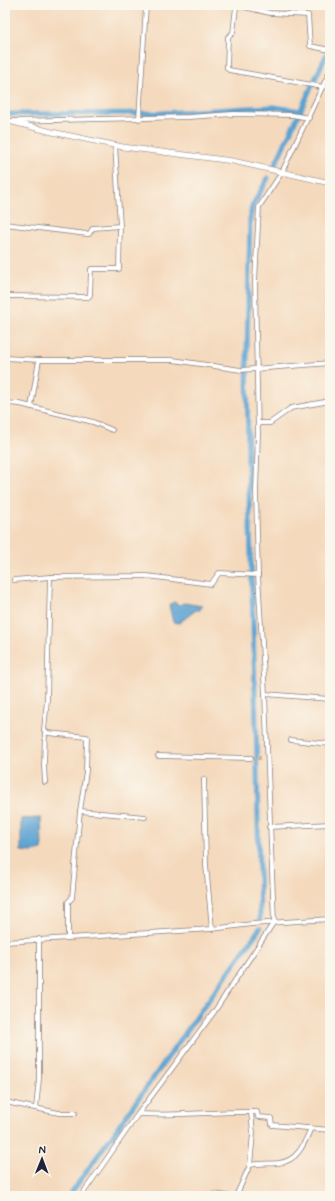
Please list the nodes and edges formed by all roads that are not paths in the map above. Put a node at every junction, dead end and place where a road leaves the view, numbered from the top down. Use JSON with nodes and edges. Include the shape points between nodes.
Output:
{"nodes":[{"id":1,"x":146,"y":5,"type":"edge"},
{"id":2,"x":236,"y":6,"type":"edge"},
{"id":3,"x":330,"y":50,"type":"edge"},
{"id":4,"x":330,"y":71,"type":"edge"},
{"id":5,"x":328,"y":81,"type":"edge"},
{"id":6,"x":320,"y":87,"type":"junction"},
{"id":7,"x":139,"y":117,"type":"junction"},
{"id":8,"x":309,"y":118,"type":"junction"},
{"id":9,"x":6,"y":121,"type":"edge"},
{"id":10,"x":116,"y":146,"type":"junction"},
{"id":11,"x":282,"y":172,"type":"junction"},
{"id":12,"x":330,"y":183,"type":"edge"},
{"id":13,"x":5,"y":225,"type":"edge"},
{"id":14,"x":120,"y":226,"type":"junction"},
{"id":15,"x":5,"y":296,"type":"edge"},
{"id":16,"x":5,"y":358,"type":"edge"},
{"id":17,"x":39,"y":360,"type":"junction"},
{"id":18,"x":330,"y":363,"type":"edge"},
{"id":19,"x":253,"y":370,"type":"junction"},
{"id":20,"x":330,"y":401,"type":"edge"},
{"id":21,"x":5,"y":403,"type":"edge"},
{"id":22,"x":31,"y":407,"type":"junction"},
{"id":23,"x":258,"y":423,"type":"junction"},
{"id":24,"x":112,"y":430,"type":"dead end"},
{"id":25,"x":256,"y":575,"type":"junction"},
{"id":26,"x":50,"y":577,"type":"junction"},
{"id":27,"x":14,"y":580,"type":"dead end"},
{"id":28,"x":265,"y":694,"type":"junction"},
{"id":29,"x":330,"y":699,"type":"edge"},
{"id":30,"x":45,"y":732,"type":"junction"},
{"id":31,"x":291,"y":740,"type":"dead end"},
{"id":32,"x":330,"y":744,"type":"edge"},
{"id":33,"x":158,"y":756,"type":"dead end"},
{"id":34,"x":251,"y":758,"type":"tunnel mouth"},
{"id":35,"x":261,"y":758,"type":"tunnel mouth"},
{"id":36,"x":266,"y":758,"type":"junction"},
{"id":37,"x":204,"y":779,"type":"dead end"},
{"id":38,"x":45,"y":782,"type":"dead end"},
{"id":39,"x":80,"y":811,"type":"junction"},
{"id":40,"x":145,"y":817,"type":"dead end"},
{"id":41,"x":330,"y":824,"type":"edge"},
{"id":42,"x":269,"y":827,"type":"junction"},
{"id":43,"x":330,"y":919,"type":"edge"},
{"id":44,"x":274,"y":922,"type":"junction"},
{"id":45,"x":212,"y":929,"type":"junction"},
{"id":46,"x":68,"y":936,"type":"junction"},
{"id":47,"x":39,"y":939,"type":"junction"},
{"id":48,"x":5,"y":942,"type":"edge"},
{"id":49,"x":5,"y":1102,"type":"edge"},
{"id":50,"x":36,"y":1108,"type":"junction"},
{"id":51,"x":251,"y":1112,"type":"junction"},
{"id":52,"x":75,"y":1113,"type":"dead end"},
{"id":53,"x":138,"y":1114,"type":"junction"},
{"id":54,"x":311,"y":1128,"type":"junction"},
{"id":55,"x":330,"y":1130,"type":"edge"},
{"id":56,"x":250,"y":1165,"type":"junction"},
{"id":57,"x":81,"y":1196,"type":"edge"},
{"id":58,"x":211,"y":1196,"type":"edge"},
{"id":59,"x":228,"y":1196,"type":"edge"},
{"id":60,"x":236,"y":1196,"type":"edge"}],
"edges":[{"from":1,"to":7,"type":"street"},
{"from":2,"to":3,"type":"street","via":[[270,13],[308,15],[310,45]]},
{"from":2,"to":6,"type":"street","via":[[233,33],[228,37],[229,70]]},
{"from":4,"to":5,"type":"street"},
{"from":5,"to":6,"type":"street"},
{"from":6,"to":8,"type":"street"},
{"from":7,"to":8,"type":"street","via":[[233,114]]},
{"from":7,"to":9,"type":"street"},
{"from":8,"to":11,"type":"street"},
{"from":9,"to":10,"type":"street"},
{"from":10,"to":11,"type":"street","via":[[234,161]]},
{"from":10,"to":14,"type":"street"},
{"from":11,"to":12,"type":"street"},
{"from":11,"to":19,"type":"street","via":[[260,207]]},
{"from":13,"to":14,"type":"street","via":[[87,234],[90,234],[93,228]]},
{"from":14,"to":15,"type":"street","via":[[120,268],[91,269],[89,297]]},
{"from":16,"to":17,"type":"street"},
{"from":17,"to":19,"type":"street","via":[[173,360]]},
{"from":17,"to":22,"type":"street"},
{"from":18,"to":19,"type":"street"},
{"from":19,"to":23,"type":"street"},
{"from":20,"to":23,"type":"street","via":[[291,408],[270,423]]},
{"from":21,"to":22,"type":"street"},
{"from":22,"to":24,"type":"street","via":[[92,422]]},
{"from":23,"to":25,"type":"street"},
{"from":25,"to":26,"type":"street","via":[[219,573],[211,584],[147,576]]},
{"from":25,"to":28,"type":"street"},
{"from":26,"to":27,"type":"street"},
{"from":26,"to":30,"type":"street"},
{"from":28,"to":29,"type":"street"},
{"from":28,"to":36,"type":"street"},
{"from":30,"to":38,"type":"street"},
{"from":30,"to":39,"type":"street","via":[[87,737],[86,771]]},
{"from":31,"to":32,"type":"street"},
{"from":33,"to":34,"type":"street"},
{"from":35,"to":36,"type":"street"},
{"from":36,"to":42,"type":"street"},
{"from":37,"to":45,"type":"street","via":[[206,865]]},
{"from":39,"to":40,"type":"street"},
{"from":39,"to":46,"type":"street","via":[[72,898],[68,902]]},
{"from":41,"to":42,"type":"street"},
{"from":42,"to":44,"type":"street"},
{"from":43,"to":44,"type":"street"},
{"from":44,"to":45,"type":"street"},
{"from":44,"to":53,"type":"street","via":[[214,1012]]},
{"from":45,"to":46,"type":"street"},
{"from":46,"to":47,"type":"street"},
{"from":47,"to":48,"type":"street"},
{"from":47,"to":50,"type":"street","via":[[39,1079]]},
{"from":49,"to":50,"type":"street"},
{"from":50,"to":52,"type":"street","via":[[59,1113]]},
{"from":51,"to":53,"type":"street"},
{"from":51,"to":54,"type":"street","via":[[258,1112],[258,1117],[272,1118],[272,1125]]},
{"from":51,"to":56,"type":"street","via":[[253,1133]]},
{"from":53,"to":57,"type":"street"},
{"from":54,"to":55,"type":"street"},
{"from":54,"to":56,"type":"street","via":[[303,1148],[297,1155],[280,1164]]},
{"from":56,"to":60,"type":"street"},
{"from":58,"to":59,"type":"street"}]}
